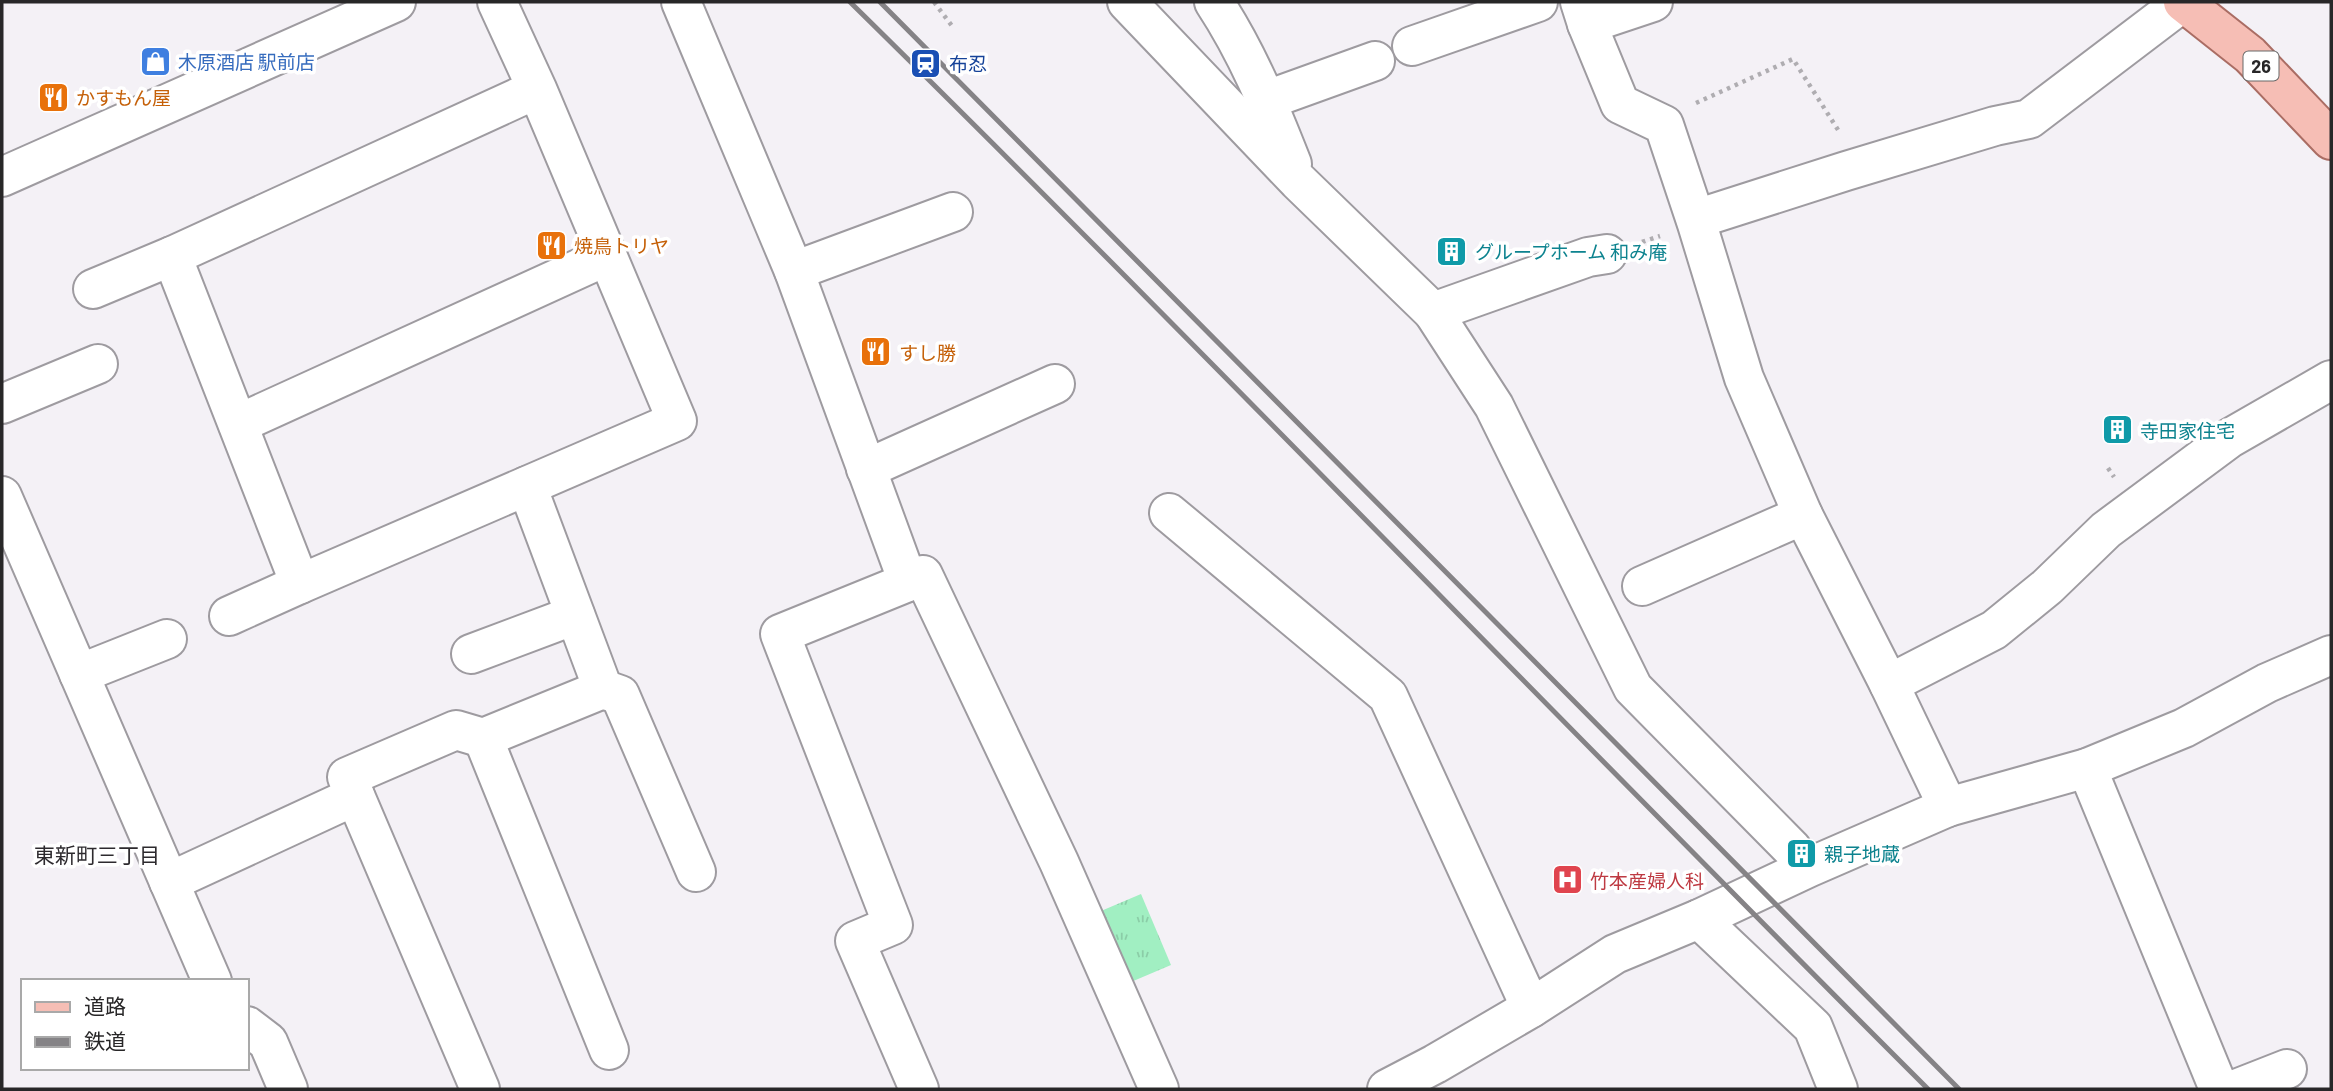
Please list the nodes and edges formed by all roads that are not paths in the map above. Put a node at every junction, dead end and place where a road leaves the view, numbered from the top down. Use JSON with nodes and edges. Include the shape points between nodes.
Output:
{"nodes":[{"id":1,"x":497,"y":2,"type":"edge"},
{"id":2,"x":681,"y":2,"type":"edge"},
{"id":3,"x":1127,"y":2,"type":"edge"},
{"id":4,"x":1214,"y":2,"type":"edge"},
{"id":5,"x":1538,"y":2,"type":"edge"},
{"id":6,"x":1653,"y":2,"type":"edge"},
{"id":7,"x":2183,"y":2,"type":"edge"},
{"id":8,"x":384,"y":4,"type":"edge"},
{"id":9,"x":1583,"y":13,"type":"edge"},
{"id":10,"x":1412,"y":46,"type":"dead end"},
{"id":11,"x":1375,"y":61,"type":"dead end"},
{"id":12,"x":537,"y":89,"type":"junction"},
{"id":13,"x":1267,"y":100,"type":"junction"},
{"id":14,"x":2331,"y":140,"type":"edge"},
{"id":15,"x":2,"y":177,"type":"edge"},
{"id":16,"x":1298,"y":181,"type":"junction"},
{"id":17,"x":953,"y":212,"type":"dead end"},
{"id":18,"x":1697,"y":221,"type":"junction"},
{"id":19,"x":1607,"y":254,"type":"road end"},
{"id":20,"x":172,"y":256,"type":"junction"},
{"id":21,"x":607,"y":256,"type":"junction"},
{"id":22,"x":794,"y":271,"type":"junction"},
{"id":23,"x":93,"y":289,"type":"dead end"},
{"id":24,"x":1433,"y":312,"type":"junction"},
{"id":25,"x":98,"y":365,"type":"dead end"},
{"id":26,"x":2331,"y":380,"type":"edge"},
{"id":27,"x":1055,"y":384,"type":"dead end"},
{"id":28,"x":2,"y":404,"type":"edge"},
{"id":29,"x":238,"y":424,"type":"junction"},
{"id":30,"x":866,"y":468,"type":"junction"},
{"id":31,"x":527,"y":486,"type":"junction"},
{"id":32,"x":2,"y":496,"type":"edge"},
{"id":33,"x":1169,"y":513,"type":"dead end"},
{"id":34,"x":1803,"y":515,"type":"junction"},
{"id":35,"x":908,"y":582,"type":"junction"},
{"id":36,"x":300,"y":584,"type":"junction"},
{"id":37,"x":1642,"y":586,"type":"dead end"},
{"id":38,"x":575,"y":615,"type":"junction"},
{"id":39,"x":229,"y":616,"type":"dead end"},
{"id":40,"x":167,"y":639,"type":"dead end"},
{"id":41,"x":471,"y":654,"type":"dead end"},
{"id":42,"x":2331,"y":655,"type":"edge"},
{"id":43,"x":79,"y":674,"type":"junction"},
{"id":44,"x":1889,"y":684,"type":"junction"},
{"id":45,"x":603,"y":689,"type":"junction"},
{"id":46,"x":483,"y":738,"type":"junction"},
{"id":47,"x":2087,"y":768,"type":"junction"},
{"id":48,"x":355,"y":796,"type":"junction"},
{"id":49,"x":1948,"y":807,"type":"junction"},
{"id":50,"x":1799,"y":858,"type":"junction"},
{"id":51,"x":696,"y":872,"type":"dead end"},
{"id":52,"x":169,"y":883,"type":"junction"},
{"id":53,"x":1699,"y":919,"type":"junction"},
{"id":54,"x":211,"y":979,"type":"edge"},
{"id":55,"x":1531,"y":1009,"type":"junction"},
{"id":56,"x":248,"y":1027,"type":"edge"},
{"id":57,"x":609,"y":1050,"type":"dead end"},
{"id":58,"x":2287,"y":1069,"type":"dead end"},
{"id":59,"x":288,"y":1089,"type":"edge"},
{"id":60,"x":480,"y":1089,"type":"edge"},
{"id":61,"x":919,"y":1089,"type":"edge"},
{"id":62,"x":1158,"y":1089,"type":"edge"},
{"id":63,"x":1387,"y":1089,"type":"edge"},
{"id":64,"x":1838,"y":1089,"type":"edge"},
{"id":65,"x":2219,"y":1089,"type":"edge"},
{"id":66,"x":2236,"y":1089,"type":"edge"}],
"edges":[{"from":1,"to":12,"type":"street"},
{"from":2,"to":22,"type":"street"},
{"from":3,"to":16,"type":"street"},
{"from":4,"to":13,"type":"street"},
{"from":5,"to":10,"type":"street"},
{"from":6,"to":9,"type":"street"},
{"from":7,"to":14,"type":"main road","number":"26","via":[[2250,55]]},
{"from":7,"to":18,"type":"street","via":[[2029,119]]},
{"from":8,"to":15,"type":"street"},
{"from":9,"to":18,"type":"street","via":[[1620,104],[1664,125]]},
{"from":11,"to":13,"type":"street"},
{"from":12,"to":20,"type":"street"},
{"from":12,"to":21,"type":"street"},
{"from":13,"to":16,"type":"street"},
{"from":16,"to":24,"type":"street"},
{"from":17,"to":22,"type":"street"},
{"from":18,"to":34,"type":"street","via":[[1744,378]]},
{"from":19,"to":24,"type":"street"},
{"from":20,"to":23,"type":"street"},
{"from":20,"to":29,"type":"street"},
{"from":21,"to":29,"type":"street"},
{"from":21,"to":31,"type":"street","via":[[677,421]]},
{"from":22,"to":30,"type":"street"},
{"from":24,"to":50,"type":"street","via":[[1494,406],[1633,688]]},
{"from":25,"to":28,"type":"street"},
{"from":26,"to":44,"type":"street","via":[[2230,438],[2106,530],[1994,630]]},
{"from":27,"to":30,"type":"street"},
{"from":29,"to":36,"type":"street"},
{"from":30,"to":35,"type":"street"},
{"from":31,"to":36,"type":"street"},
{"from":31,"to":38,"type":"street"},
{"from":32,"to":43,"type":"street"},
{"from":33,"to":55,"type":"street","via":[[1388,696]]},
{"from":34,"to":37,"type":"street"},
{"from":34,"to":44,"type":"street"},
{"from":35,"to":61,"type":"street","via":[[780,634],[893,925],[855,942]]},
{"from":35,"to":62,"type":"street","via":[[923,575],[1059,862]]},
{"from":36,"to":39,"type":"street"},
{"from":38,"to":41,"type":"street"},
{"from":38,"to":45,"type":"street"},
{"from":40,"to":43,"type":"street"},
{"from":42,"to":47,"type":"street","via":[[2184,728]]},
{"from":43,"to":52,"type":"street"},
{"from":44,"to":49,"type":"street"},
{"from":45,"to":46,"type":"street"},
{"from":45,"to":51,"type":"street","via":[[620,695]]},
{"from":46,"to":48,"type":"street","via":[[456,730],[347,778]]},
{"from":46,"to":57,"type":"street"},
{"from":47,"to":49,"type":"street"},
{"from":47,"to":65,"type":"street"},
{"from":48,"to":52,"type":"street"},
{"from":48,"to":60,"type":"street"},
{"from":49,"to":50,"type":"street"},
{"from":50,"to":53,"type":"street"},
{"from":52,"to":54,"type":"street"},
{"from":53,"to":55,"type":"street","via":[[1615,954]]},
{"from":53,"to":64,"type":"street","via":[[1813,1027]]},
{"from":55,"to":63,"type":"street"},
{"from":56,"to":59,"type":"street","via":[[268,1042]]},
{"from":58,"to":66,"type":"street"}]}
